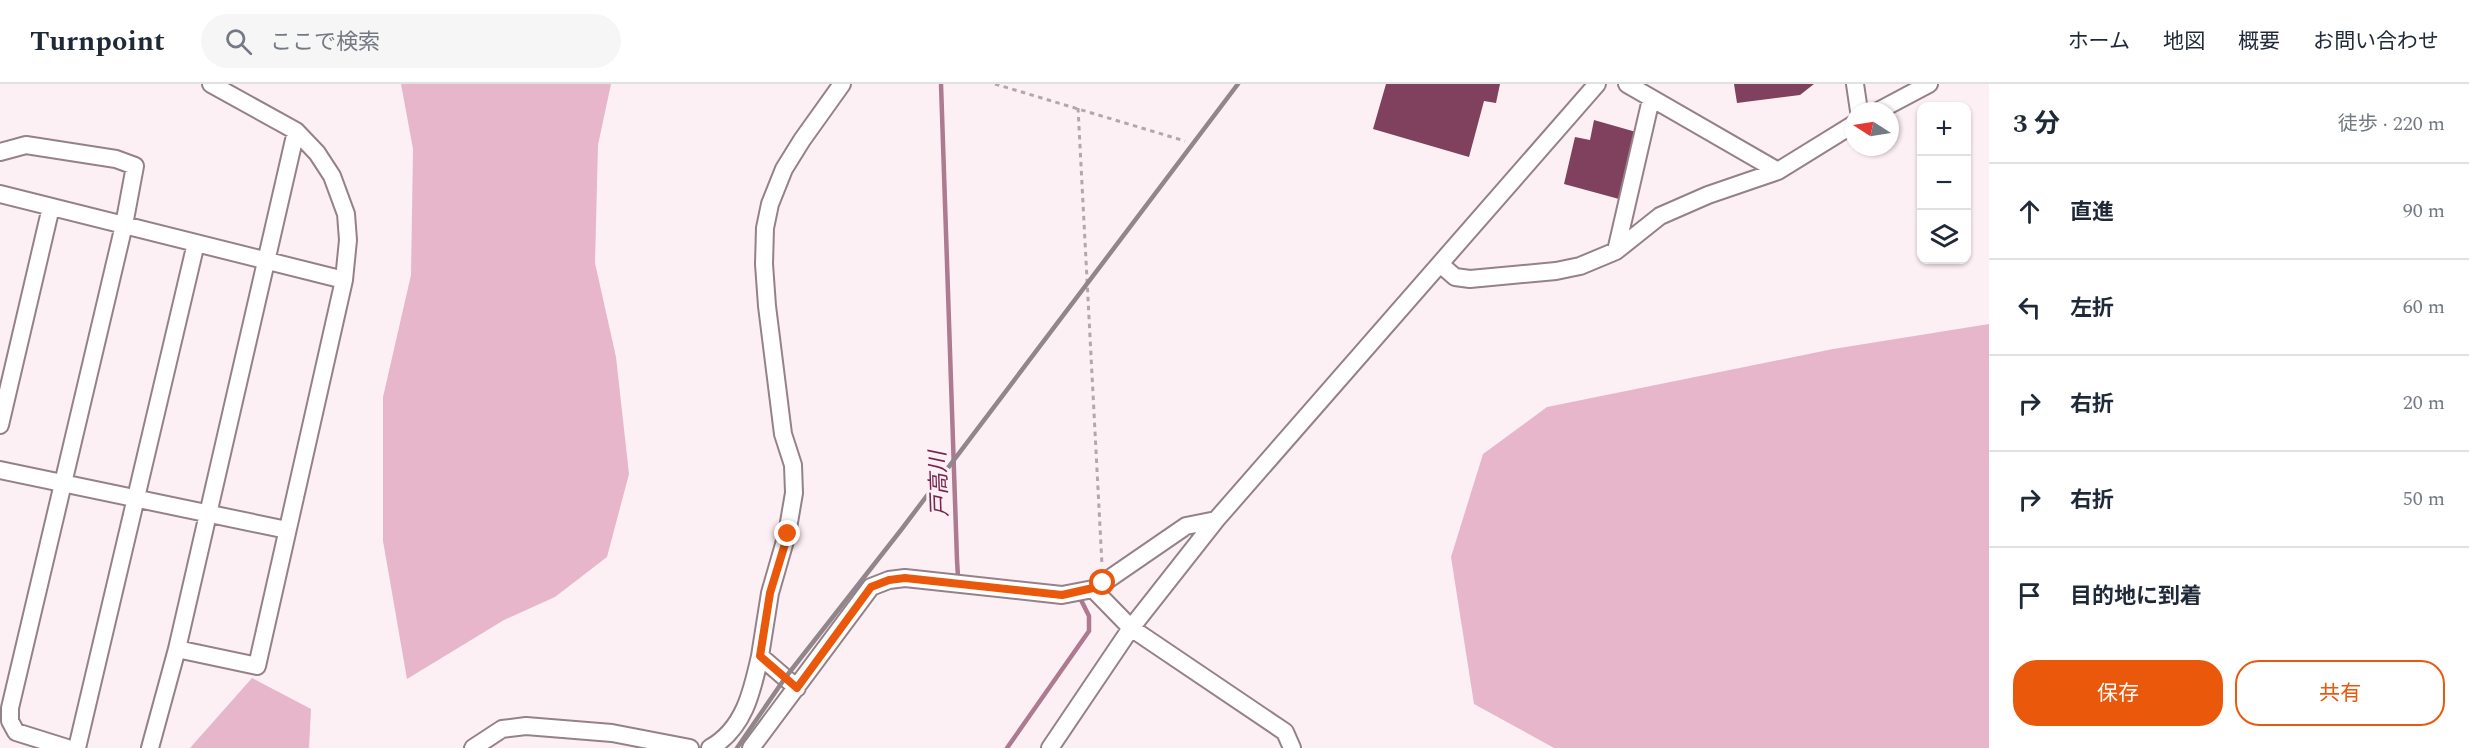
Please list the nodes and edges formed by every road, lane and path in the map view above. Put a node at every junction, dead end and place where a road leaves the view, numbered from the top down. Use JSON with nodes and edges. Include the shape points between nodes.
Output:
{"nodes":[{"id":1,"x":211,"y":84,"type":"edge"},
{"id":2,"x":842,"y":84,"type":"edge"},
{"id":3,"x":996,"y":84,"type":"edge"},
{"id":4,"x":1597,"y":84,"type":"edge"},
{"id":5,"x":1627,"y":84,"type":"edge"},
{"id":6,"x":1855,"y":84,"type":"edge"},
{"id":7,"x":1929,"y":84,"type":"edge"},
{"id":8,"x":1651,"y":99,"type":"junction"},
{"id":9,"x":1858,"y":102,"type":"edge"},
{"id":10,"x":1895,"y":102,"type":"edge"},
{"id":11,"x":1078,"y":108,"type":"junction"},
{"id":12,"x":1845,"y":130,"type":"edge"},
{"id":13,"x":296,"y":131,"type":"junction"},
{"id":14,"x":1185,"y":141,"type":"dead end"},
{"id":15,"x":0,"y":152,"type":"edge"},
{"id":16,"x":1778,"y":171,"type":"junction"},
{"id":17,"x":0,"y":194,"type":"edge"},
{"id":18,"x":51,"y":207,"type":"junction"},
{"id":19,"x":124,"y":225,"type":"junction"},
{"id":20,"x":196,"y":243,"type":"junction"},
{"id":21,"x":1616,"y":251,"type":"junction"},
{"id":22,"x":267,"y":261,"type":"junction"},
{"id":23,"x":1440,"y":264,"type":"junction"},
{"id":24,"x":344,"y":280,"type":"junction"},
{"id":25,"x":0,"y":425,"type":"edge"},
{"id":26,"x":0,"y":470,"type":"edge"},
{"id":27,"x":64,"y":483,"type":"junction"},
{"id":28,"x":136,"y":498,"type":"junction"},
{"id":29,"x":208,"y":515,"type":"junction"},
{"id":30,"x":1216,"y":520,"type":"junction"},
{"id":31,"x":287,"y":530,"type":"junction"},
{"id":32,"x":1098,"y":586,"type":"junction"},
{"id":33,"x":1131,"y":628,"type":"junction"},
{"id":34,"x":177,"y":649,"type":"junction"},
{"id":35,"x":760,"y":656,"type":"junction"},
{"id":36,"x":797,"y":688,"type":"junction"},
{"id":37,"x":67,"y":748,"type":"edge"},
{"id":38,"x":77,"y":748,"type":"edge"},
{"id":39,"x":150,"y":748,"type":"edge"},
{"id":40,"x":473,"y":748,"type":"edge"},
{"id":41,"x":690,"y":748,"type":"edge"},
{"id":42,"x":710,"y":748,"type":"edge"},
{"id":43,"x":751,"y":748,"type":"edge"},
{"id":44,"x":1050,"y":748,"type":"edge"},
{"id":45,"x":1292,"y":748,"type":"edge"}],
"edges":[{"from":1,"to":13,"type":"street"},
{"from":2,"to":35,"type":"street","via":[[784,170],[765,228],[767,306],[783,434],[793,465],[794,493],[788,534],[770,593]]},
{"from":3,"to":11,"type":"path"},
{"from":4,"to":23,"type":"street"},
{"from":5,"to":8,"type":"street"},
{"from":6,"to":9,"type":"street"},
{"from":7,"to":10,"type":"street"},
{"from":8,"to":16,"type":"street"},
{"from":8,"to":21,"type":"street"},
{"from":11,"to":14,"type":"path"},
{"from":11,"to":32,"type":"path"},
{"from":12,"to":16,"type":"street"},
{"from":13,"to":22,"type":"street"},
{"from":13,"to":24,"type":"street","via":[[332,176],[346,214]]},
{"from":15,"to":19,"type":"street","via":[[26,145],[116,159],[135,166]]},
{"from":16,"to":21,"type":"street","via":[[1680,206],[1660,216]]},
{"from":17,"to":18,"type":"street"},
{"from":18,"to":19,"type":"street"},
{"from":18,"to":25,"type":"street"},
{"from":19,"to":20,"type":"street"},
{"from":19,"to":27,"type":"street"},
{"from":20,"to":22,"type":"street"},
{"from":20,"to":28,"type":"street"},
{"from":21,"to":23,"type":"street","via":[[1556,271],[1470,279],[1455,277]]},
{"from":22,"to":24,"type":"street"},
{"from":22,"to":29,"type":"street"},
{"from":23,"to":30,"type":"street"},
{"from":24,"to":31,"type":"street"},
{"from":26,"to":27,"type":"street"},
{"from":27,"to":28,"type":"street"},
{"from":27,"to":37,"type":"street","via":[[10,721],[16,732]]},
{"from":28,"to":29,"type":"street"},
{"from":28,"to":38,"type":"street"},
{"from":29,"to":31,"type":"street"},
{"from":29,"to":34,"type":"street"},
{"from":30,"to":32,"type":"street","via":[[1186,526]]},
{"from":30,"to":33,"type":"street"},
{"from":31,"to":34,"type":"street","via":[[256,666]]},
{"from":32,"to":33,"type":"street"},
{"from":32,"to":36,"type":"street","via":[[1062,595],[905,578],[889,580],[871,587]]},
{"from":33,"to":44,"type":"street"},
{"from":33,"to":45,"type":"street","via":[[1285,732]]},
{"from":34,"to":39,"type":"street"},
{"from":35,"to":36,"type":"street"},
{"from":35,"to":42,"type":"street","via":[[743,715],[723,741]]},
{"from":36,"to":43,"type":"street"},
{"from":40,"to":41,"type":"street","via":[[502,729],[526,726],[612,733]]}]}
